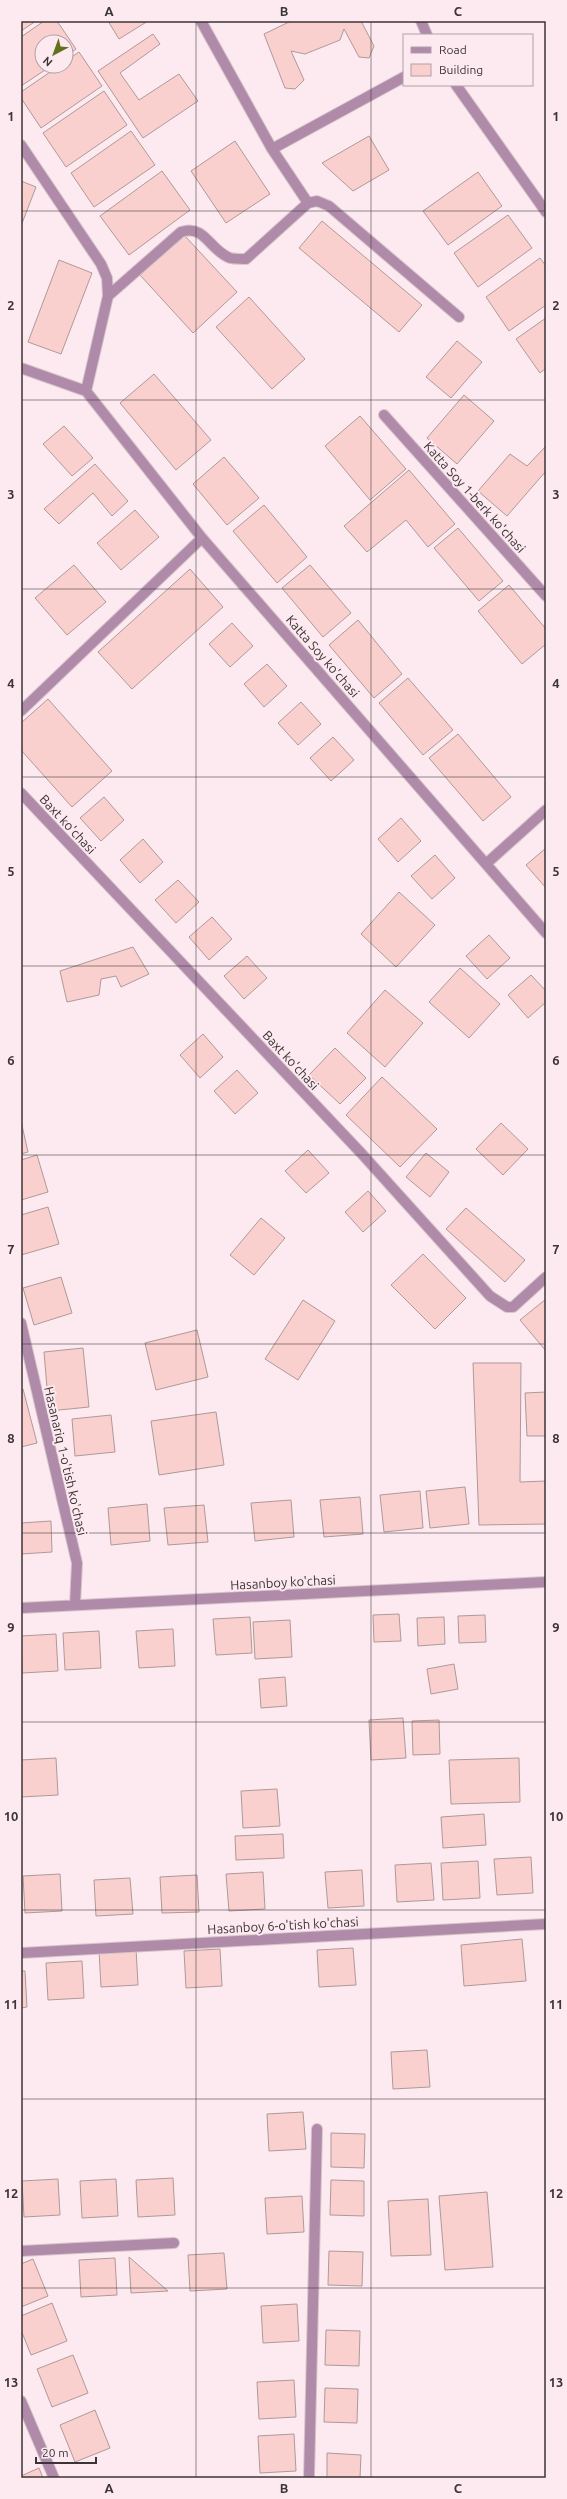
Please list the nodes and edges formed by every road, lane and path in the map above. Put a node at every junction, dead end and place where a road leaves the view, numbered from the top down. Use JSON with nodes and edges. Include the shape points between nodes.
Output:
{"nodes":[{"id":1,"x":201,"y":21,"type":"edge"},
{"id":2,"x":421,"y":21,"type":"edge"},
{"id":3,"x":427,"y":34,"type":"edge"},
{"id":4,"x":403,"y":78,"type":"edge"},
{"id":5,"x":457,"y":86,"type":"edge"},
{"id":6,"x":21,"y":145,"type":"edge"},
{"id":7,"x":272,"y":148,"type":"junction"},
{"id":8,"x":308,"y":203,"type":"junction"},
{"id":9,"x":546,"y":212,"type":"edge"},
{"id":10,"x":108,"y":296,"type":"junction"},
{"id":11,"x":459,"y":317,"type":"dead end"},
{"id":12,"x":21,"y":368,"type":"edge"},
{"id":13,"x":86,"y":392,"type":"junction"},
{"id":14,"x":384,"y":415,"type":"dead end"},
{"id":15,"x":202,"y":538,"type":"junction"},
{"id":16,"x":546,"y":596,"type":"edge"},
{"id":17,"x":21,"y":711,"type":"edge"},
{"id":18,"x":21,"y":793,"type":"edge"},
{"id":19,"x":546,"y":810,"type":"edge"},
{"id":20,"x":487,"y":863,"type":"junction"},
{"id":21,"x":546,"y":933,"type":"edge"},
{"id":22,"x":546,"y":1277,"type":"edge"},
{"id":23,"x":21,"y":1323,"type":"edge"},
{"id":24,"x":546,"y":1582,"type":"edge"},
{"id":25,"x":75,"y":1605,"type":"junction"},
{"id":26,"x":21,"y":1608,"type":"edge"},
{"id":27,"x":546,"y":1924,"type":"edge"},
{"id":28,"x":21,"y":1953,"type":"edge"},
{"id":29,"x":317,"y":2130,"type":"dead end"},
{"id":30,"x":174,"y":2244,"type":"dead end"},
{"id":31,"x":21,"y":2251,"type":"edge"},
{"id":32,"x":21,"y":2401,"type":"edge"},
{"id":33,"x":54,"y":2478,"type":"edge"},
{"id":34,"x":309,"y":2478,"type":"edge"}],
"edges":[{"from":1,"to":7,"type":"street"},
{"from":2,"to":3,"type":"street"},
{"from":4,"to":7,"type":"street"},
{"from":5,"to":9,"type":"street"},
{"from":6,"to":10,"type":"street","via":[[101,264],[107,278]]},
{"from":7,"to":8,"type":"street"},
{"from":8,"to":10,"type":"street","via":[[246,259],[231,258],[216,250],[200,232],[190,229],[180,232]]},
{"from":8,"to":11,"type":"street","via":[[317,201],[329,206]]},
{"from":10,"to":13,"type":"street"},
{"from":12,"to":13,"type":"street"},
{"from":13,"to":15,"type":"street","name":"Katta Soy ko'chasi"},
{"from":14,"to":16,"type":"street","name":"Katta Soy 1-berk ko'chasi"},
{"from":15,"to":17,"type":"street"},
{"from":15,"to":20,"type":"street","name":"Katta Soy ko'chasi"},
{"from":18,"to":22,"type":"street","name":"Baxt ko'chasi","via":[[362,1154],[490,1296],[507,1307],[513,1307]]},
{"from":19,"to":20,"type":"street"},
{"from":20,"to":21,"type":"street","name":"Katta Soy ko'chasi"},
{"from":23,"to":25,"type":"street","name":"Hasanariq 1-o'tish ko'chasi","via":[[77,1563]]},
{"from":24,"to":25,"type":"street","name":"Hasanboy ko'chasi"},
{"from":25,"to":26,"type":"street","name":"Hasanboy ko'chasi"},
{"from":27,"to":28,"type":"street","name":"Hasanboy 6-o'tish ko'chasi"},
{"from":29,"to":34,"type":"street"},
{"from":30,"to":31,"type":"street"},
{"from":32,"to":33,"type":"street"}]}
